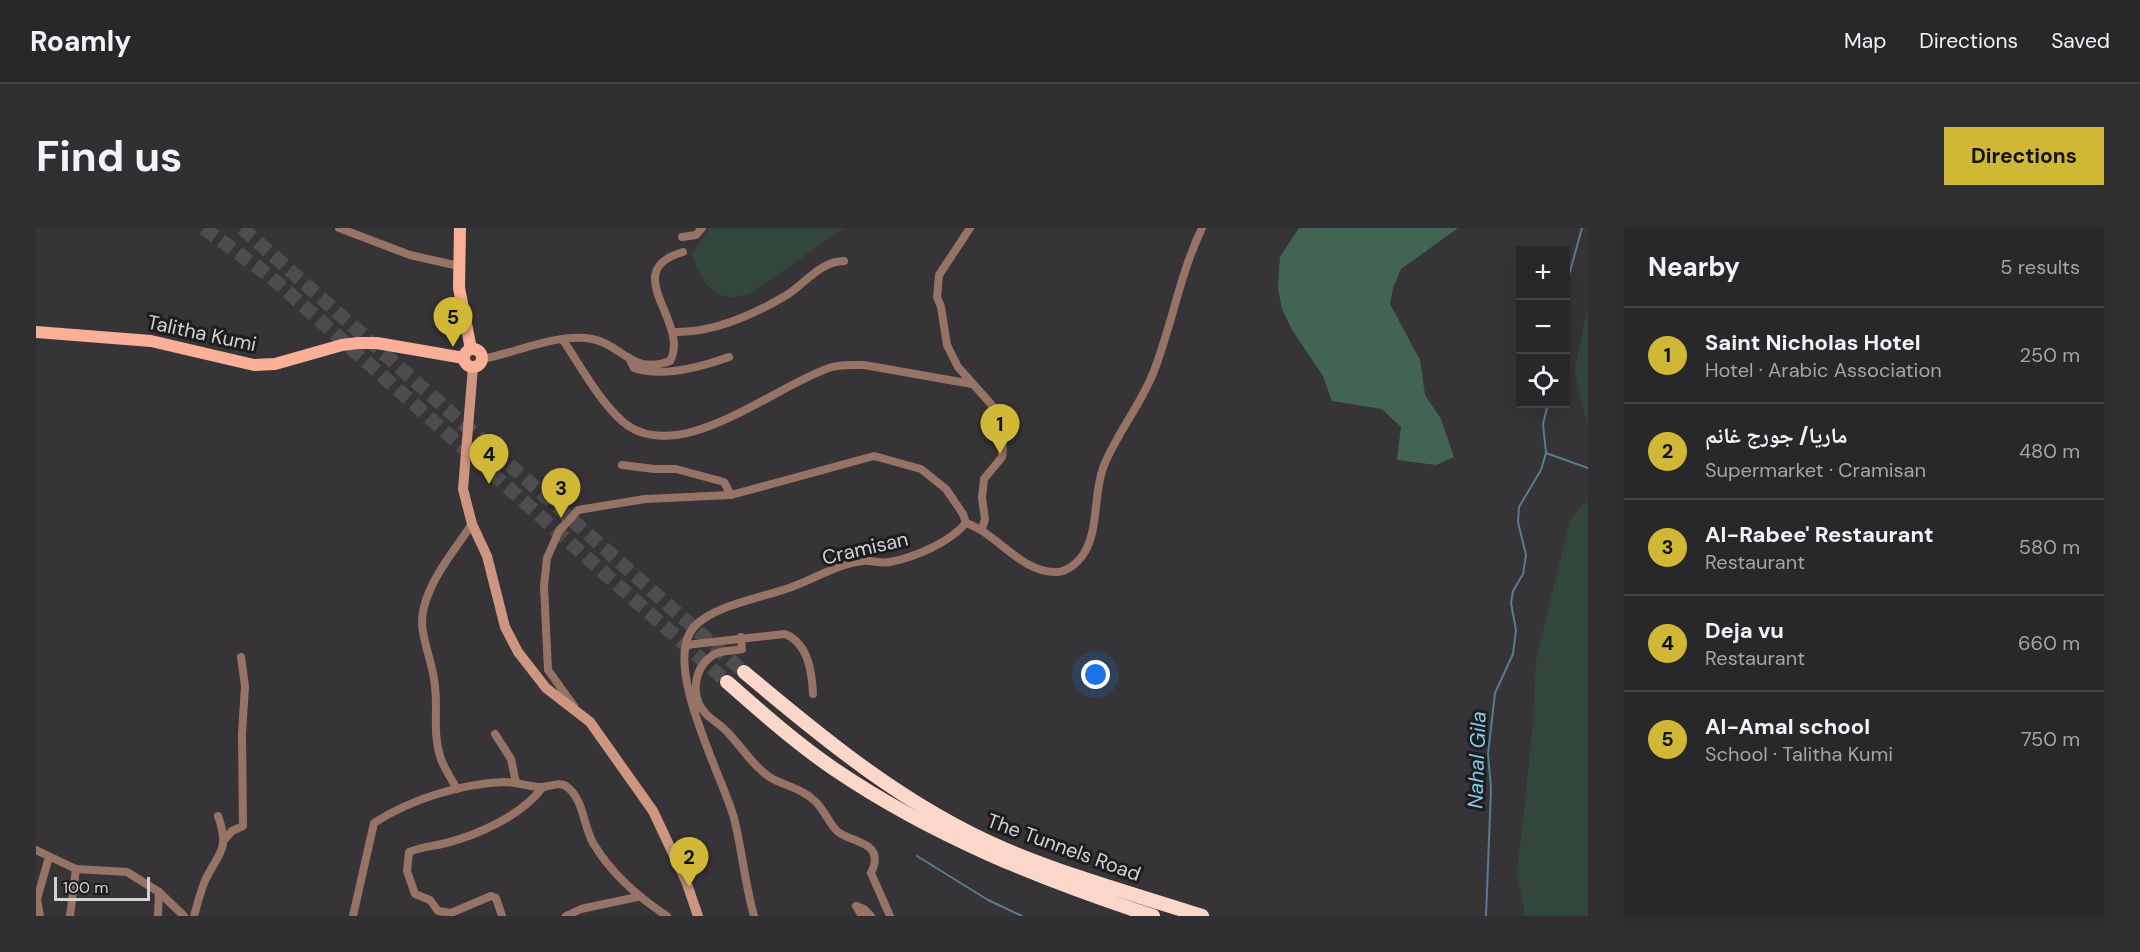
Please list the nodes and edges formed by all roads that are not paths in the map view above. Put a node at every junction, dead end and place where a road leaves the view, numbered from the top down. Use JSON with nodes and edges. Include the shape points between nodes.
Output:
{"nodes":[{"id":1,"x":339,"y":228,"type":"edge"},
{"id":2,"x":460,"y":228,"type":"edge"},
{"id":3,"x":702,"y":228,"type":"edge"},
{"id":4,"x":970,"y":228,"type":"edge"},
{"id":5,"x":1202,"y":228,"type":"edge"},
{"id":6,"x":682,"y":237,"type":"dead end"},
{"id":7,"x":683,"y":252,"type":"dead end"},
{"id":8,"x":844,"y":261,"type":"dead end"},
{"id":9,"x":459,"y":266,"type":"junction"},
{"id":10,"x":36,"y":332,"type":"edge"},
{"id":11,"x":674,"y":332,"type":"junction"},
{"id":12,"x":563,"y":340,"type":"junction"},
{"id":13,"x":629,"y":357,"type":"junction"},
{"id":14,"x":729,"y":357,"type":"dead end"},
{"id":15,"x":473,"y":358,"type":"junction"},
{"id":16,"x":972,"y":384,"type":"junction"},
{"id":17,"x":622,"y":465,"type":"dead end"},
{"id":18,"x":731,"y":495,"type":"junction"},
{"id":19,"x":966,"y":523,"type":"junction"},
{"id":20,"x":472,"y":524,"type":"junction"},
{"id":21,"x":982,"y":529,"type":"junction"},
{"id":22,"x":741,"y":637,"type":"junction"},
{"id":23,"x":686,"y":645,"type":"junction"},
{"id":24,"x":241,"y":657,"type":"dead end"},
{"id":25,"x":744,"y":672,"type":"tunnel mouth"},
{"id":26,"x":727,"y":682,"type":"tunnel mouth"},
{"id":27,"x":813,"y":694,"type":"dead end"},
{"id":28,"x":577,"y":711,"type":"junction"},
{"id":29,"x":495,"y":734,"type":"dead end"},
{"id":30,"x":516,"y":783,"type":"junction"},
{"id":31,"x":542,"y":788,"type":"junction"},
{"id":32,"x":457,"y":789,"type":"junction"},
{"id":33,"x":218,"y":816,"type":"dead end"},
{"id":34,"x":225,"y":838,"type":"junction"},
{"id":35,"x":36,"y":850,"type":"edge"},
{"id":36,"x":49,"y":857,"type":"junction"},
{"id":37,"x":76,"y":869,"type":"junction"},
{"id":38,"x":159,"y":892,"type":"junction"},
{"id":39,"x":637,"y":897,"type":"junction"},
{"id":40,"x":40,"y":916,"type":"edge"},
{"id":41,"x":70,"y":916,"type":"edge"},
{"id":42,"x":158,"y":916,"type":"edge"},
{"id":43,"x":184,"y":916,"type":"edge"},
{"id":44,"x":194,"y":916,"type":"edge"},
{"id":45,"x":353,"y":916,"type":"edge"},
{"id":46,"x":502,"y":916,"type":"edge"},
{"id":47,"x":566,"y":916,"type":"edge"},
{"id":48,"x":667,"y":916,"type":"edge"},
{"id":49,"x":698,"y":916,"type":"edge"},
{"id":50,"x":754,"y":916,"type":"edge"},
{"id":51,"x":862,"y":916,"type":"edge"},
{"id":52,"x":871,"y":916,"type":"edge"},
{"id":53,"x":890,"y":916,"type":"edge"},
{"id":54,"x":1153,"y":916,"type":"edge"},
{"id":55,"x":1203,"y":916,"type":"edge"}],
"edges":[{"from":1,"to":9,"type":"street","via":[[410,255]]},
{"from":2,"to":9,"type":"main road"},
{"from":3,"to":6,"type":"street","via":[[696,235]]},
{"from":4,"to":16,"type":"street","via":[[939,274],[937,297],[947,345]]},
{"from":5,"to":21,"type":"street","via":[[1188,258],[1154,373],[1103,470],[1086,551],[1072,567],[1057,572],[1031,568]]},
{"from":7,"to":11,"type":"street","via":[[659,265],[655,279],[657,297]]},
{"from":8,"to":11,"type":"street","via":[[825,266],[758,310],[716,326]]},
{"from":9,"to":15,"type":"main road","via":[[459,288]]},
{"from":10,"to":15,"type":"main road","name":"Talitha Kumi","via":[[151,341],[254,365],[275,364],[358,343]]},
{"from":11,"to":13,"type":"street","via":[[675,353],[670,361],[656,366],[640,365]]},
{"from":12,"to":13,"type":"street","via":[[586,338]]},
{"from":12,"to":15,"type":"street"},
{"from":12,"to":16,"type":"street","via":[[623,421],[654,435],[694,432],[816,373],[846,364]]},
{"from":13,"to":14,"type":"street","via":[[634,368],[646,372],[673,371]]},
{"from":15,"to":20,"type":"street","via":[[463,489]]},
{"from":16,"to":21,"type":"street","via":[[997,407],[1002,439],[1002,457],[984,479]]},
{"from":17,"to":18,"type":"street","via":[[676,469],[724,482]]},
{"from":18,"to":19,"type":"street","via":[[874,456],[921,469],[946,489]]},
{"from":18,"to":28,"type":"street","via":[[645,499],[597,506],[578,510],[559,531],[547,558],[543,586],[545,643],[548,670]]},
{"from":19,"to":21,"type":"street"},
{"from":19,"to":23,"type":"street","name":"Cramisan","via":[[943,542],[905,558],[888,563],[863,561],[733,605],[695,626]]},
{"from":20,"to":28,"type":"street","via":[[487,556],[505,627],[518,652],[546,688]]},
{"from":20,"to":32,"type":"street","via":[[440,571],[423,610],[437,707],[435,733],[440,758]]},
{"from":22,"to":23,"type":"street"},
{"from":22,"to":27,"type":"street","via":[[775,633],[793,637],[807,657]]},
{"from":22,"to":53,"type":"street","via":[[742,649],[715,654],[699,670],[699,703],[732,736],[750,762],[816,802],[839,834],[859,840],[871,849],[875,865],[871,873]]},
{"from":23,"to":50,"type":"street","via":[[684,674],[734,820]]},
{"from":24,"to":34,"type":"street","via":[[246,686],[243,826]]},
{"from":25,"to":55,"type":"highway","name":"The Tunnels Road","via":[[861,767],[963,829],[1062,872]]},
{"from":26,"to":54,"type":"highway","name":"The Tunnels Road","via":[[832,768],[912,817],[1027,872]]},
{"from":28,"to":49,"type":"street","via":[[590,722],[653,811]]},
{"from":29,"to":30,"type":"street","via":[[511,759]]},
{"from":30,"to":31,"type":"street"},
{"from":30,"to":32,"type":"street"},
{"from":31,"to":39,"type":"street","via":[[561,784],[567,787],[582,808],[587,832],[595,845]]},
{"from":31,"to":46,"type":"street","via":[[532,801],[485,828],[410,852],[407,871],[415,894],[430,900],[438,911],[451,913],[490,896],[496,898]]},
{"from":32,"to":45,"type":"street","via":[[394,810],[375,823]]},
{"from":33,"to":34,"type":"street"},
{"from":34,"to":44,"type":"street","via":[[224,849],[204,882]]},
{"from":35,"to":36,"type":"street"},
{"from":36,"to":37,"type":"street"},
{"from":36,"to":40,"type":"street","via":[[37,899]]},
{"from":37,"to":38,"type":"street","via":[[127,872]]},
{"from":37,"to":41,"type":"street"},
{"from":38,"to":42,"type":"street"},
{"from":38,"to":43,"type":"street"},
{"from":39,"to":47,"type":"street"},
{"from":39,"to":48,"type":"street"},
{"from":51,"to":52,"type":"street","via":[[856,906]]}]}
